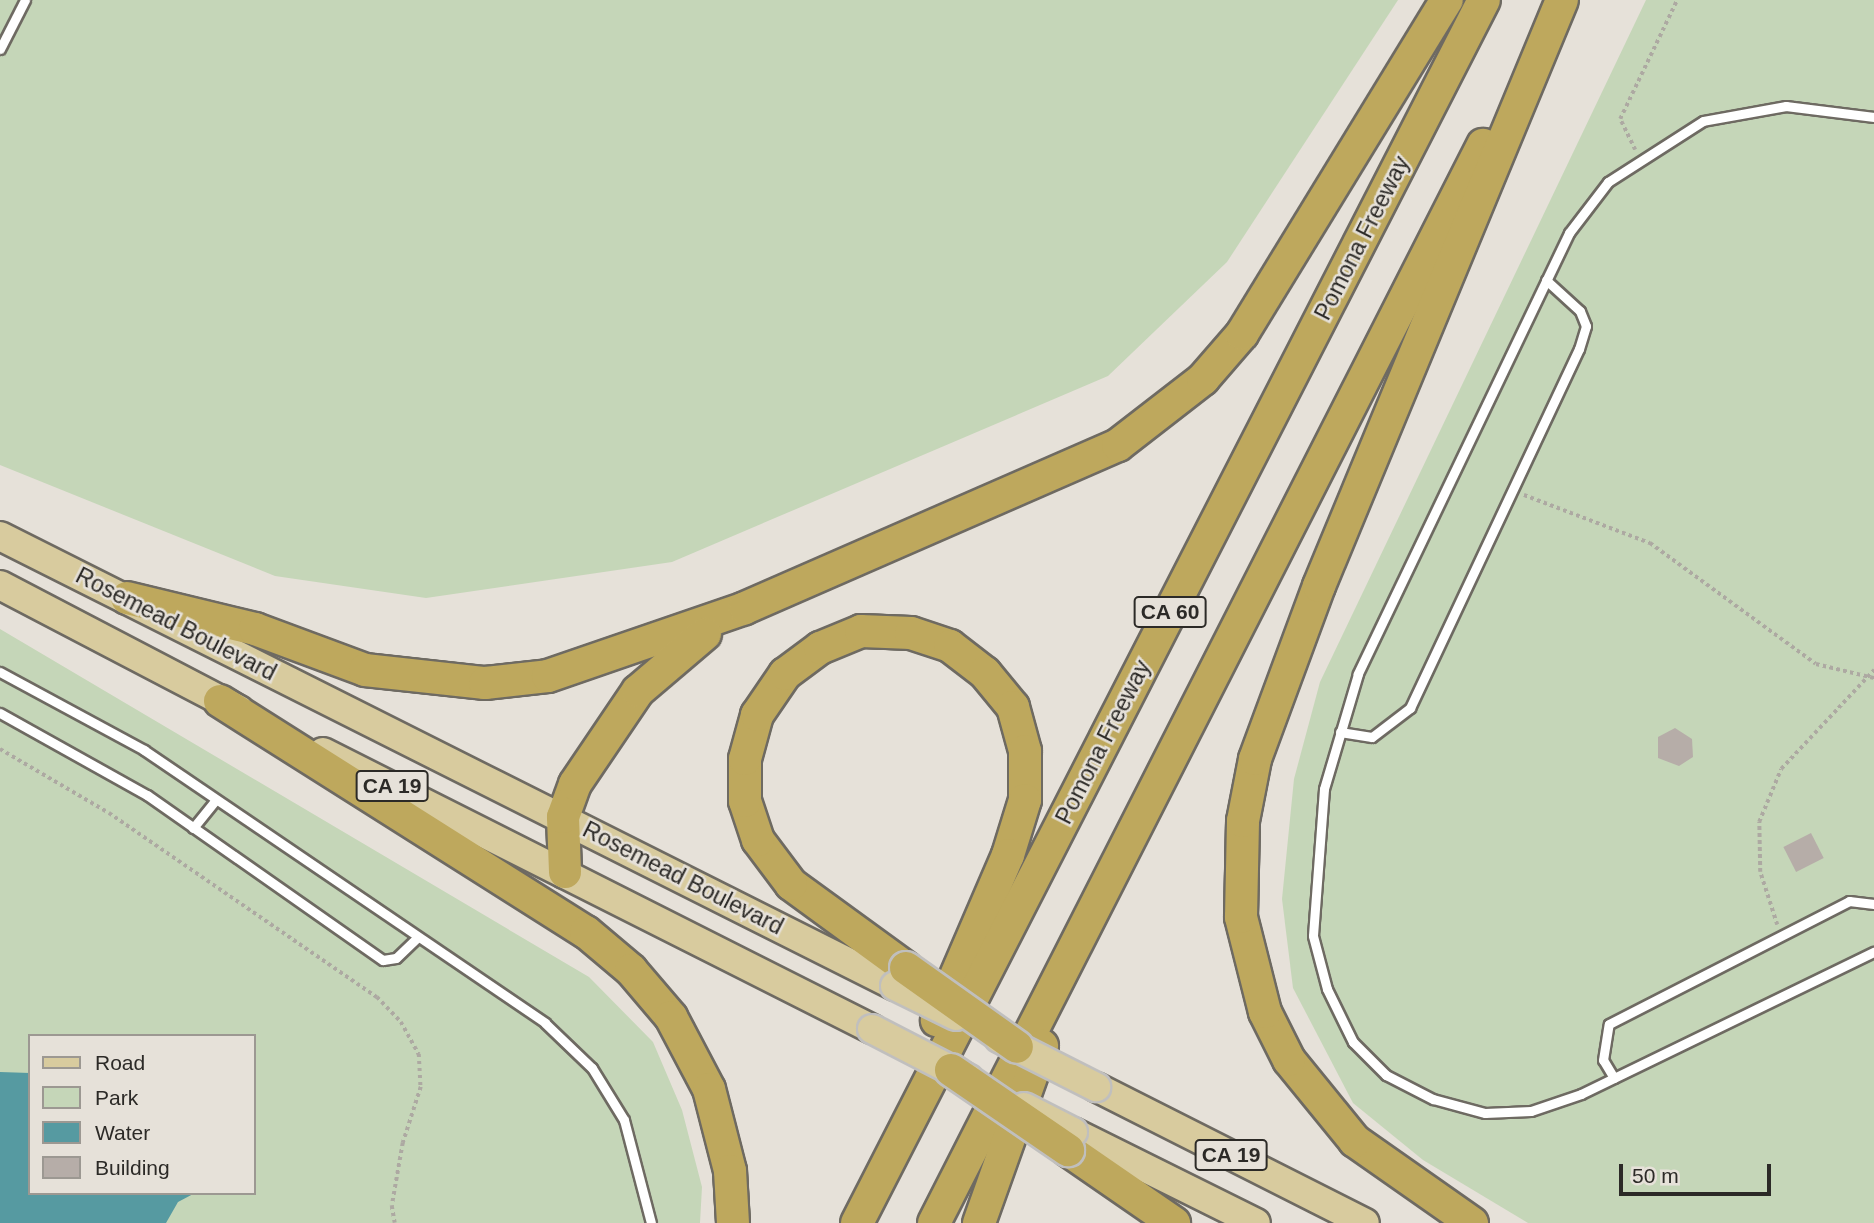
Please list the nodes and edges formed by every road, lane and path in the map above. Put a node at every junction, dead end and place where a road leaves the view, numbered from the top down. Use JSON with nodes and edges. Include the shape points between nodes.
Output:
{"nodes":[{"id":1,"x":25,"y":0,"type":"edge"},
{"id":2,"x":1447,"y":0,"type":"edge"},
{"id":3,"x":1484,"y":0,"type":"edge"},
{"id":4,"x":1556,"y":0,"type":"edge"},
{"id":5,"x":1562,"y":0,"type":"edge"},
{"id":6,"x":1677,"y":0,"type":"edge"},
{"id":7,"x":0,"y":49,"type":"edge"},
{"id":8,"x":1874,"y":117,"type":"edge"},
{"id":9,"x":1640,"y":160,"type":"junction"},
{"id":10,"x":1546,"y":280,"type":"junction"},
{"id":11,"x":1512,"y":491,"type":"junction"},
{"id":12,"x":0,"y":536,"type":"edge"},
{"id":13,"x":0,"y":585,"type":"edge"},
{"id":14,"x":127,"y":598,"type":"junction"},
{"id":15,"x":744,"y":608,"type":"junction"},
{"id":16,"x":1874,"y":670,"type":"edge"},
{"id":17,"x":2,"y":677,"type":"edge"},
{"id":18,"x":1864,"y":677,"type":"junction"},
{"id":19,"x":1874,"y":678,"type":"edge"},
{"id":20,"x":220,"y":701,"type":"junction"},
{"id":21,"x":0,"y":713,"type":"edge"},
{"id":22,"x":1340,"y":732,"type":"junction"},
{"id":23,"x":0,"y":749,"type":"edge"},
{"id":24,"x":216,"y":800,"type":"junction"},
{"id":25,"x":563,"y":817,"type":"junction"},
{"id":26,"x":193,"y":828,"type":"junction"},
{"id":27,"x":565,"y":872,"type":"junction"},
{"id":28,"x":1874,"y":904,"type":"edge"},
{"id":29,"x":1084,"y":928,"type":"junction"},
{"id":30,"x":418,"y":937,"type":"junction"},
{"id":31,"x":1780,"y":937,"type":"junction"},
{"id":32,"x":1874,"y":952,"type":"edge"},
{"id":33,"x":901,"y":977,"type":"junction"},
{"id":34,"x":1017,"y":1047,"type":"joint"},
{"id":35,"x":951,"y":1070,"type":"joint"},
{"id":36,"x":1614,"y":1078,"type":"junction"},
{"id":37,"x":1071,"y":1141,"type":"junction"},
{"id":38,"x":395,"y":1223,"type":"edge"},
{"id":39,"x":651,"y":1223,"type":"edge"},
{"id":40,"x":733,"y":1223,"type":"edge"},
{"id":41,"x":851,"y":1223,"type":"edge"},
{"id":42,"x":857,"y":1223,"type":"edge"},
{"id":43,"x":934,"y":1223,"type":"edge"},
{"id":44,"x":979,"y":1223,"type":"edge"},
{"id":45,"x":1174,"y":1223,"type":"edge"},
{"id":46,"x":1256,"y":1223,"type":"edge"},
{"id":47,"x":1365,"y":1223,"type":"edge"},
{"id":48,"x":1472,"y":1223,"type":"edge"}],
"edges":[{"from":1,"to":7,"type":"lane"},
{"from":2,"to":15,"type":"highway","via":[[1242,334],[1161,417],[1118,445]]},
{"from":3,"to":42,"type":"highway","name":"Pomona Freeway","number":"CA 60"},
{"from":4,"to":29,"type":"highway","number":"CA 60"},
{"from":5,"to":48,"type":"highway","via":[[1319,586],[1255,759],[1243,821],[1243,929],[1265,1012],[1289,1060],[1355,1141]]},
{"from":6,"to":9,"type":"path","via":[[1620,119]]},
{"from":8,"to":9,"type":"lane","via":[[1786,106],[1703,121]]},
{"from":9,"to":10,"type":"lane","via":[[1608,182],[1569,233]]},
{"from":10,"to":11,"type":"lane","via":[[1580,311],[1586,326]]},
{"from":10,"to":22,"type":"lane","via":[[1358,674]]},
{"from":11,"to":18,"type":"path","via":[[1650,543],[1816,664]]},
{"from":11,"to":22,"type":"lane","via":[[1410,708],[1372,737]]},
{"from":12,"to":14,"type":"main road","name":"Rosemead Boulevard","number":"CA 19"},
{"from":13,"to":20,"type":"main road","name":"Rosemead Boulevard","number":"CA 19"},
{"from":14,"to":15,"type":"highway","via":[[255,629],[365,670],[485,683],[548,676]]},
{"from":14,"to":25,"type":"main road","name":"Rosemead Boulevard","number":"CA 19"},
{"from":15,"to":25,"type":"highway","via":[[678,652],[638,691],[575,784]]},
{"from":16,"to":18,"type":"path"},
{"from":17,"to":24,"type":"lane","via":[[132,743]]},
{"from":18,"to":19,"type":"path"},
{"from":18,"to":31,"type":"path","via":[[1781,769],[1759,822],[1760,872]]},
{"from":20,"to":27,"type":"main road","name":"Rosemead Boulevard","number":"CA 19"},
{"from":20,"to":40,"type":"highway","via":[[586,932],[631,970],[671,1017],[709,1089],[730,1171]]},
{"from":21,"to":26,"type":"lane","via":[[69,748]]},
{"from":22,"to":36,"type":"lane","via":[[1324,789],[1313,936],[1327,989],[1353,1042],[1387,1075],[1433,1099],[1485,1113],[1531,1111]]},
{"from":23,"to":38,"type":"path","via":[[109,813],[377,998],[401,1022],[419,1054],[421,1087],[403,1143],[392,1206]]},
{"from":24,"to":26,"type":"lane"},
{"from":24,"to":30,"type":"lane"},
{"from":25,"to":27,"type":"highway"},
{"from":25,"to":33,"type":"main road","name":"Rosemead Boulevard","number":"CA 19"},
{"from":26,"to":30,"type":"lane","via":[[383,960],[396,958]]},
{"from":27,"to":35,"type":"main road","name":"Rosemead Boulevard","number":"CA 19","bridge":true},
{"from":28,"to":31,"type":"lane","via":[[1849,901]]},
{"from":29,"to":43,"type":"highway","number":"CA 60"},
{"from":29,"to":44,"type":"highway"},
{"from":30,"to":39,"type":"lane","via":[[545,1023],[592,1068],[624,1120]]},
{"from":31,"to":36,"type":"lane","via":[[1609,1024],[1603,1060]]},
{"from":32,"to":36,"type":"lane"},
{"from":33,"to":34,"type":"highway","bridge":true},
{"from":33,"to":41,"type":"highway","via":[[791,884],[758,840],[745,801],[745,759],[757,715],[771,694],[785,674],[820,648],[861,631],[911,633],[950,646],[985,673],[1013,708],[1025,751],[1025,800],[1008,855]]},
{"from":34,"to":47,"type":"main road","number":"CA 19","bridge":true},
{"from":35,"to":37,"type":"highway","bridge":true},
{"from":37,"to":45,"type":"highway"},
{"from":37,"to":46,"type":"main road","number":"CA 19"}]}
